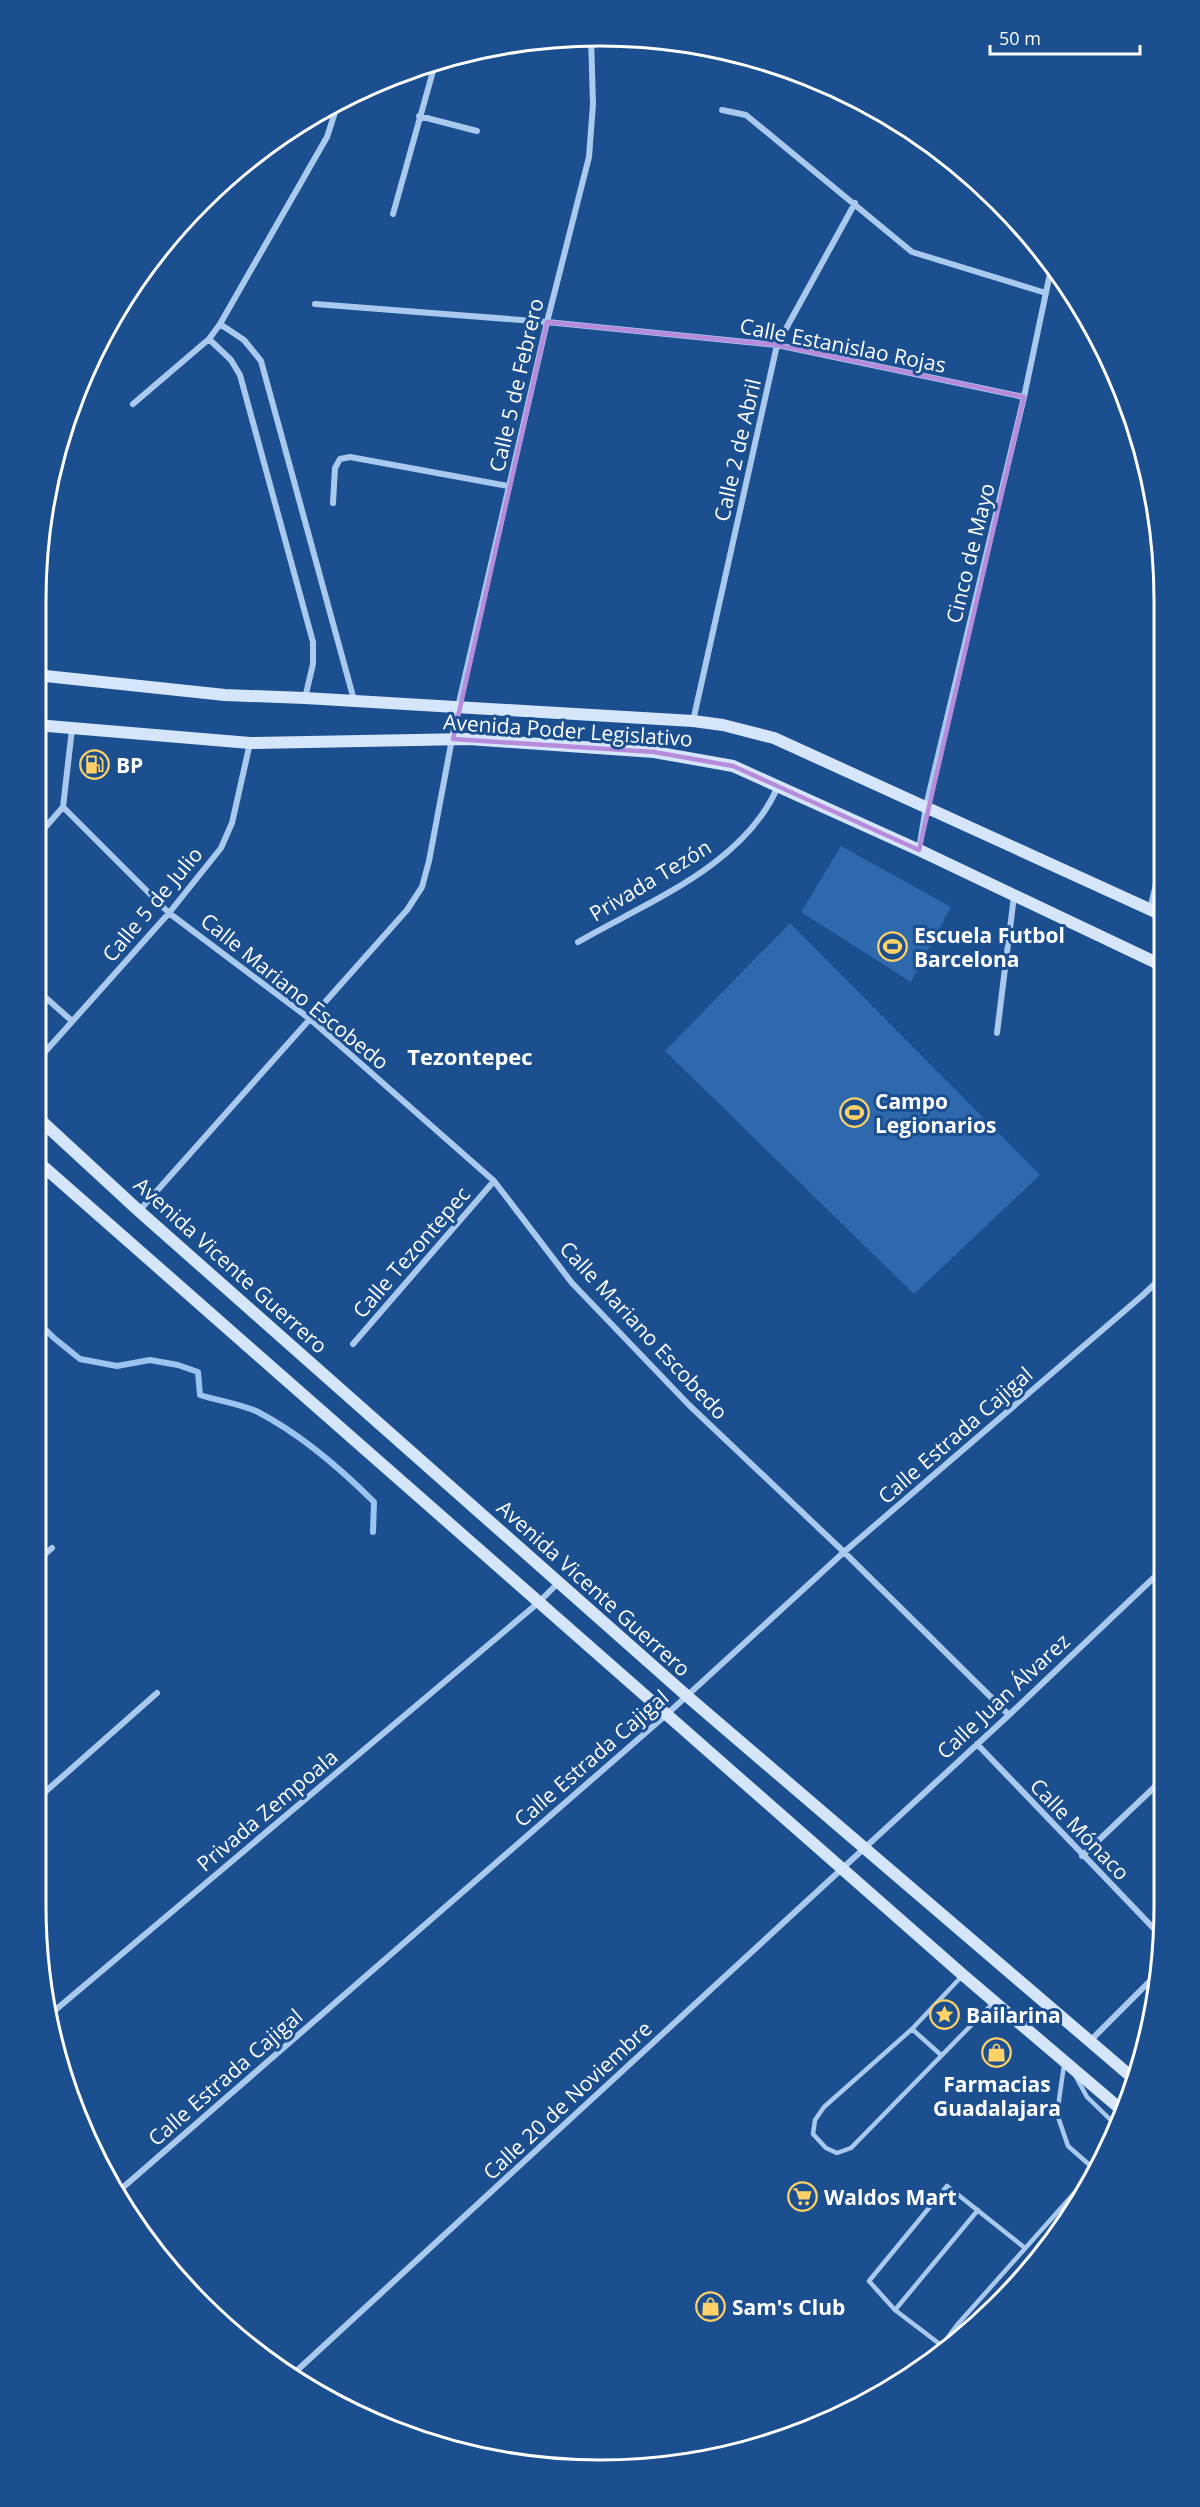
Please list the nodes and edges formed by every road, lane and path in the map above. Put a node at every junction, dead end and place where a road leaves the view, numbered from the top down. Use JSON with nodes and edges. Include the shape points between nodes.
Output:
{"nodes":[{"id":1,"x":591,"y":46,"type":"edge"},
{"id":2,"x":432,"y":73,"type":"edge"},
{"id":3,"x":722,"y":110,"type":"dead end"},
{"id":4,"x":334,"y":115,"type":"edge"},
{"id":5,"x":419,"y":116,"type":"junction"},
{"id":6,"x":477,"y":131,"type":"dead end"},
{"id":7,"x":855,"y":203,"type":"junction"},
{"id":8,"x":393,"y":214,"type":"dead end"},
{"id":9,"x":1049,"y":277,"type":"edge"},
{"id":10,"x":1046,"y":293,"type":"junction"},
{"id":11,"x":315,"y":304,"type":"dead end"},
{"id":12,"x":547,"y":322,"type":"junction"},
{"id":13,"x":220,"y":324,"type":"junction"},
{"id":14,"x":209,"y":339,"type":"junction"},
{"id":15,"x":777,"y":345,"type":"junction"},
{"id":16,"x":1024,"y":397,"type":"junction"},
{"id":17,"x":133,"y":404,"type":"dead end"},
{"id":18,"x":508,"y":486,"type":"junction"},
{"id":19,"x":333,"y":503,"type":"dead end"},
{"id":20,"x":46,"y":676,"type":"edge"},
{"id":21,"x":305,"y":698,"type":"junction"},
{"id":22,"x":354,"y":701,"type":"junction"},
{"id":23,"x":458,"y":707,"type":"junction"},
{"id":24,"x":693,"y":721,"type":"junction"},
{"id":25,"x":46,"y":726,"type":"edge"},
{"id":26,"x":72,"y":729,"type":"junction"},
{"id":27,"x":453,"y":739,"type":"junction"},
{"id":28,"x":250,"y":743,"type":"junction"},
{"id":29,"x":778,"y":786,"type":"junction"},
{"id":30,"x":926,"y":806,"type":"junction"},
{"id":31,"x":63,"y":807,"type":"junction"},
{"id":32,"x":46,"y":827,"type":"edge"},
{"id":33,"x":919,"y":850,"type":"junction"},
{"id":34,"x":1014,"y":895,"type":"junction"},
{"id":35,"x":1154,"y":912,"type":"edge"},
{"id":36,"x":169,"y":913,"type":"junction"},
{"id":37,"x":578,"y":942,"type":"dead end"},
{"id":38,"x":1154,"y":962,"type":"edge"},
{"id":39,"x":46,"y":998,"type":"edge"},
{"id":40,"x":310,"y":1019,"type":"junction"},
{"id":41,"x":72,"y":1021,"type":"junction"},
{"id":42,"x":997,"y":1034,"type":"dead end"},
{"id":43,"x":46,"y":1051,"type":"edge"},
{"id":44,"x":46,"y":1125,"type":"edge"},
{"id":45,"x":46,"y":1169,"type":"edge"},
{"id":46,"x":494,"y":1181,"type":"junction"},
{"id":47,"x":139,"y":1211,"type":"junction"},
{"id":48,"x":1154,"y":1285,"type":"edge"},
{"id":49,"x":353,"y":1344,"type":"dead end"},
{"id":50,"x":52,"y":1548,"type":"dead end"},
{"id":51,"x":844,"y":1552,"type":"junction"},
{"id":52,"x":46,"y":1553,"type":"edge"},
{"id":53,"x":1154,"y":1578,"type":"edge"},
{"id":54,"x":559,"y":1582,"type":"junction"},
{"id":55,"x":538,"y":1603,"type":"junction"},
{"id":56,"x":157,"y":1693,"type":"dead end"},
{"id":57,"x":687,"y":1696,"type":"junction"},
{"id":58,"x":666,"y":1715,"type":"junction"},
{"id":59,"x":1009,"y":1715,"type":"junction"},
{"id":60,"x":976,"y":1744,"type":"junction"},
{"id":61,"x":1154,"y":1788,"type":"edge"},
{"id":62,"x":46,"y":1791,"type":"edge"},
{"id":63,"x":866,"y":1847,"type":"junction"},
{"id":64,"x":1082,"y":1856,"type":"junction"},
{"id":65,"x":843,"y":1868,"type":"junction"},
{"id":66,"x":1153,"y":1928,"type":"edge"},
{"id":67,"x":963,"y":1975,"type":"junction"},
{"id":68,"x":1148,"y":1983,"type":"edge"},
{"id":69,"x":995,"y":2000,"type":"junction"},
{"id":70,"x":56,"y":2009,"type":"edge"},
{"id":71,"x":912,"y":2029,"type":"junction"},
{"id":72,"x":1089,"y":2042,"type":"junction"},
{"id":73,"x":941,"y":2055,"type":"junction"},
{"id":74,"x":1068,"y":2065,"type":"junction"},
{"id":75,"x":1128,"y":2074,"type":"edge"},
{"id":76,"x":1116,"y":2105,"type":"edge"},
{"id":77,"x":1111,"y":2120,"type":"edge"},
{"id":78,"x":1089,"y":2165,"type":"edge"},
{"id":79,"x":123,"y":2187,"type":"edge"},
{"id":80,"x":1072,"y":2195,"type":"edge"},
{"id":81,"x":978,"y":2210,"type":"junction"},
{"id":82,"x":1024,"y":2248,"type":"junction"},
{"id":83,"x":895,"y":2310,"type":"junction"},
{"id":84,"x":948,"y":2337,"type":"edge"},
{"id":85,"x":940,"y":2344,"type":"edge"},
{"id":86,"x":297,"y":2370,"type":"edge"}],
"edges":[{"from":1,"to":12,"type":"street","name":"Calle 5 de Febrero","via":[[589,157]]},
{"from":2,"to":5,"type":"street"},
{"from":3,"to":7,"type":"street","via":[[746,115]]},
{"from":4,"to":13,"type":"street","via":[[327,137]]},
{"from":5,"to":6,"type":"street"},
{"from":5,"to":8,"type":"street"},
{"from":7,"to":10,"type":"street","via":[[912,252]]},
{"from":7,"to":15,"type":"street","name":"Calle 2 de Abril"},
{"from":9,"to":10,"type":"street","name":"Cinco de Mayo"},
{"from":10,"to":16,"type":"street","name":"Cinco de Mayo"},
{"from":11,"to":12,"type":"street","name":"Calle Estanislao Rojas"},
{"from":12,"to":15,"type":"street","name":"Calle Estanislao Rojas"},
{"from":12,"to":18,"type":"street","name":"Calle 5 de Febrero"},
{"from":13,"to":14,"type":"street"},
{"from":13,"to":22,"type":"street","via":[[244,340],[261,361]]},
{"from":14,"to":17,"type":"street"},
{"from":14,"to":21,"type":"street","via":[[240,375],[313,642],[313,664]]},
{"from":15,"to":16,"type":"street","name":"Calle Estanislao Rojas"},
{"from":15,"to":24,"type":"street","name":"Calle 2 de Abril"},
{"from":16,"to":30,"type":"street","name":"Cinco de Mayo"},
{"from":18,"to":19,"type":"street","via":[[350,457],[340,459],[335,468]]},
{"from":18,"to":23,"type":"street","name":"Calle 5 de Febrero"},
{"from":20,"to":21,"type":"main road","name":"Avenida Poder Legislativo","via":[[225,695]]},
{"from":21,"to":22,"type":"main road","name":"Avenida Poder Legislativo"},
{"from":22,"to":23,"type":"main road","name":"Avenida Poder Legislativo"},
{"from":23,"to":24,"type":"main road","name":"Avenida Poder Legislativo"},
{"from":23,"to":27,"type":"street","name":"Calle 5 de Febrero"},
{"from":24,"to":30,"type":"main road","name":"Avenida Poder Legislativo","via":[[774,738]]},
{"from":25,"to":26,"type":"main road","name":"Avenida Poder Legislativo"},
{"from":26,"to":28,"type":"main road","name":"Avenida Poder Legislativo"},
{"from":26,"to":31,"type":"street"},
{"from":27,"to":28,"type":"main road","name":"Avenida Poder Legislativo"},
{"from":27,"to":29,"type":"main road","name":"Avenida Poder Legislativo","via":[[654,752],[733,766]]},
{"from":27,"to":40,"type":"street","name":"Calle 5 de Febrero","via":[[422,887],[407,910]]},
{"from":28,"to":36,"type":"street","name":"Calle 5 de Julio","via":[[232,823],[221,848]]},
{"from":29,"to":33,"type":"main road","name":"Avenida Poder Legislativo"},
{"from":29,"to":37,"type":"street","name":"Privada Tezón","via":[[770,806],[714,864]]},
{"from":30,"to":33,"type":"street","name":"Cinco de Mayo"},
{"from":30,"to":35,"type":"main road","name":"Avenida Poder Legislativo"},
{"from":31,"to":32,"type":"street"},
{"from":31,"to":36,"type":"street","name":"Calle Mariano Escobedo"},
{"from":33,"to":34,"type":"main road","name":"Avenida Poder Legislativo"},
{"from":34,"to":38,"type":"main road","name":"Avenida Poder Legislativo"},
{"from":34,"to":42,"type":"street"},
{"from":36,"to":40,"type":"street","name":"Calle Mariano Escobedo"},
{"from":36,"to":41,"type":"street","name":"Calle 5 de Julio"},
{"from":39,"to":41,"type":"street"},
{"from":40,"to":46,"type":"street","name":"Calle Mariano Escobedo"},
{"from":40,"to":47,"type":"street","name":"Calle 5 de Febrero"},
{"from":41,"to":43,"type":"street","name":"Calle 5 de Julio"},
{"from":44,"to":47,"type":"main road","name":"Avenida Vicente Guerrero"},
{"from":45,"to":55,"type":"main road"},
{"from":46,"to":49,"type":"street","name":"Calle Tezontepec"},
{"from":46,"to":51,"type":"street","name":"Calle Mariano Escobedo","via":[[572,1283],[689,1405]]},
{"from":47,"to":54,"type":"main road","name":"Avenida Vicente Guerrero"},
{"from":48,"to":51,"type":"street","name":"Calle Estrada Cajigal"},
{"from":50,"to":52,"type":"street"},
{"from":51,"to":57,"type":"street","name":"Calle Estrada Cajigal"},
{"from":51,"to":59,"type":"street","name":"Calle Mariano Escobedo"},
{"from":53,"to":59,"type":"street","name":"Calle Juan Álvarez"},
{"from":54,"to":55,"type":"street","name":"Privada Zempoala"},
{"from":54,"to":57,"type":"main road","name":"Avenida Vicente Guerrero"},
{"from":55,"to":58,"type":"main road"},
{"from":55,"to":70,"type":"street","name":"Privada Zempoala"},
{"from":56,"to":62,"type":"street"},
{"from":57,"to":58,"type":"street","name":"Calle Estrada Cajigal"},
{"from":57,"to":63,"type":"main road","name":"Avenida Vicente Guerrero"},
{"from":58,"to":65,"type":"main road"},
{"from":58,"to":79,"type":"street","name":"Calle Estrada Cajigal"},
{"from":59,"to":60,"type":"street","name":"Calle Juan Álvarez"},
{"from":60,"to":63,"type":"street","name":"Calle Juan Álvarez"},
{"from":60,"to":64,"type":"street","name":"Calle Mónaco"},
{"from":61,"to":64,"type":"street"},
{"from":63,"to":65,"type":"street","name":"Calle 20 de Noviembre"},
{"from":63,"to":72,"type":"main road","name":"Avenida Vicente Guerrero"},
{"from":64,"to":66,"type":"street","name":"Calle Mónaco"},
{"from":65,"to":67,"type":"main road"},
{"from":65,"to":86,"type":"street","name":"Calle 20 de Noviembre"},
{"from":67,"to":69,"type":"main road"},
{"from":67,"to":71,"type":"lane"},
{"from":68,"to":72,"type":"street"},
{"from":69,"to":73,"type":"lane"},
{"from":69,"to":74,"type":"main road"},
{"from":71,"to":73,"type":"lane"},
{"from":71,"to":73,"type":"lane","via":[[824,2107],[815,2120],[813,2134],[826,2148],[837,2153],[851,2148]]},
{"from":72,"to":75,"type":"main road","name":"Avenida Vicente Guerrero"},
{"from":74,"to":76,"type":"main road"},
{"from":74,"to":77,"type":"lane","via":[[1087,2097]]},
{"from":74,"to":78,"type":"lane","via":[[1057,2114],[1068,2146]]},
{"from":80,"to":82,"type":"lane"},
{"from":81,"to":82,"type":"lane"},
{"from":81,"to":83,"type":"lane"},
{"from":81,"to":83,"type":"lane","via":[[947,2186],[869,2281]]},
{"from":82,"to":84,"type":"lane"},
{"from":83,"to":85,"type":"lane"}]}
